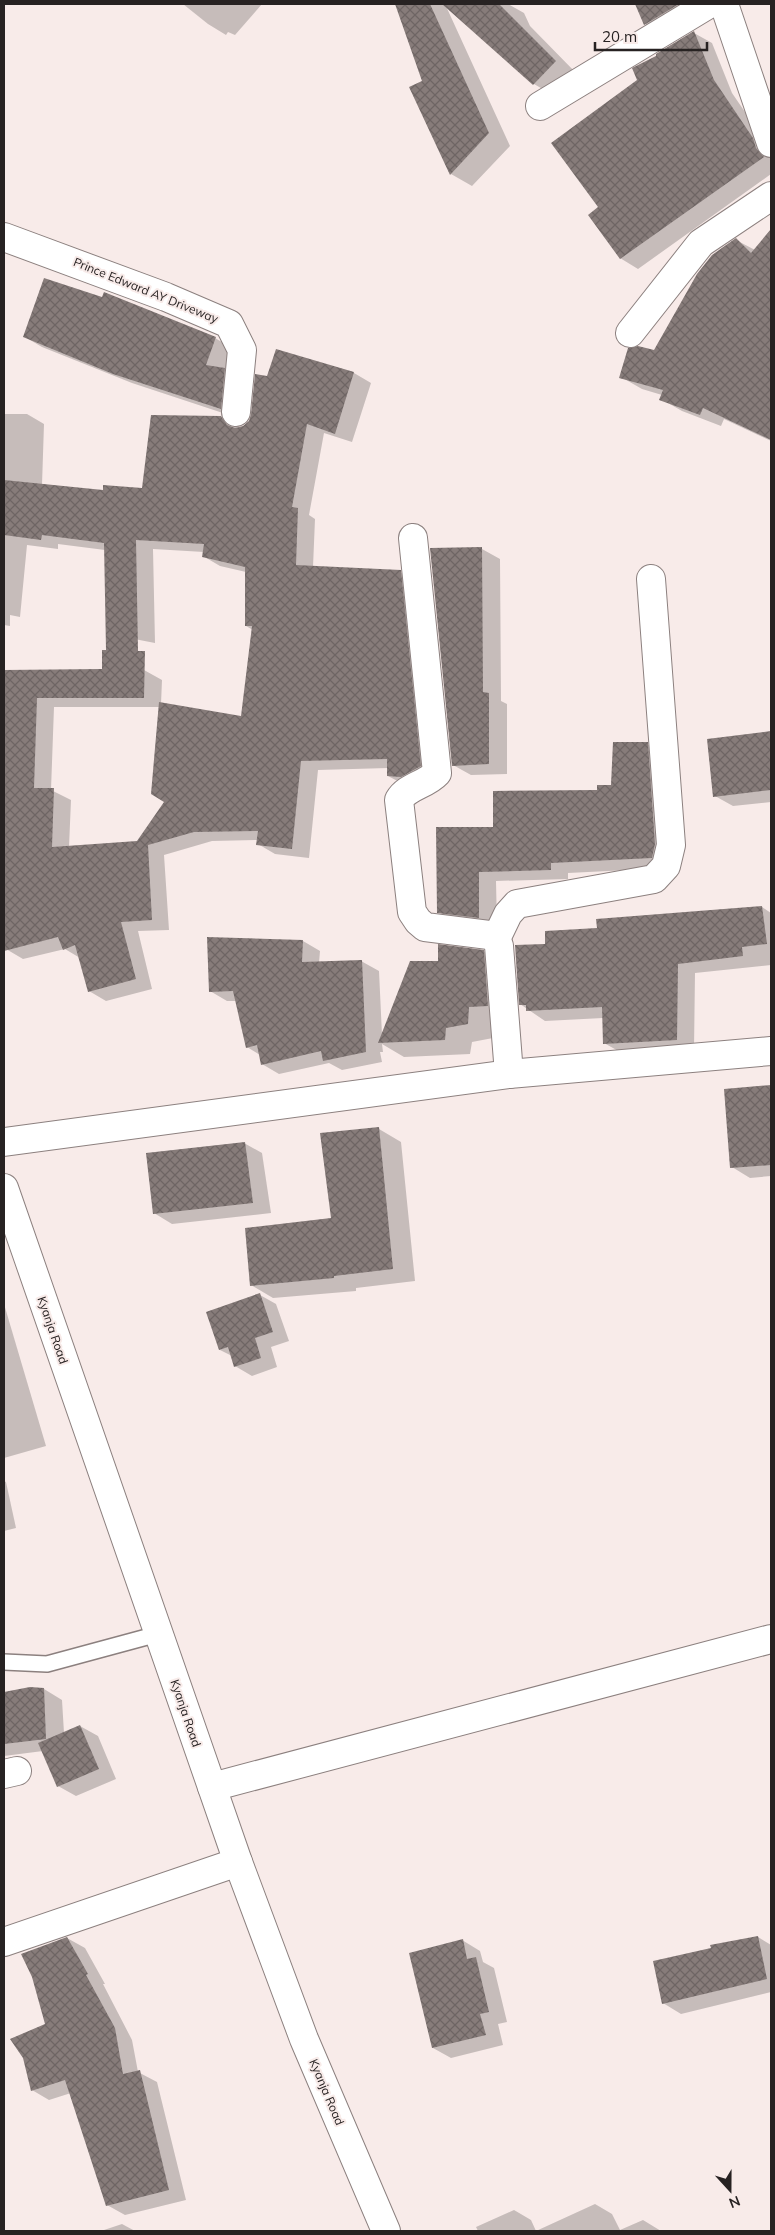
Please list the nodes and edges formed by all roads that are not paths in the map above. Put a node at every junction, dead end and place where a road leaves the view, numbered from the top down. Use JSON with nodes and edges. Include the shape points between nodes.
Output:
{"nodes":[{"id":1,"x":709,"y":4,"type":"edge"},
{"id":2,"x":724,"y":4,"type":"edge"},
{"id":3,"x":540,"y":106,"type":"dead end"},
{"id":4,"x":771,"y":143,"type":"edge"},
{"id":5,"x":771,"y":196,"type":"edge"},
{"id":6,"x":4,"y":237,"type":"edge"},
{"id":7,"x":630,"y":333,"type":"dead end"},
{"id":8,"x":236,"y":412,"type":"dead end"},
{"id":9,"x":413,"y":538,"type":"dead end"},
{"id":10,"x":651,"y":579,"type":"dead end"},
{"id":11,"x":496,"y":939,"type":"junction"},
{"id":12,"x":771,"y":1051,"type":"edge"},
{"id":13,"x":509,"y":1074,"type":"junction"},
{"id":14,"x":4,"y":1142,"type":"edge"},
{"id":15,"x":6,"y":1200,"type":"edge"},
{"id":16,"x":158,"y":1634,"type":"junction"},
{"id":17,"x":771,"y":1639,"type":"edge"},
{"id":18,"x":4,"y":1662,"type":"edge"},
{"id":19,"x":212,"y":1787,"type":"junction"},
{"id":20,"x":238,"y":1862,"type":"junction"},
{"id":21,"x":4,"y":1942,"type":"edge"},
{"id":22,"x":386,"y":2231,"type":"edge"}],
"edges":[{"from":1,"to":3,"type":"street"},
{"from":2,"to":4,"type":"street"},
{"from":5,"to":7,"type":"street","via":[[701,243]]},
{"from":6,"to":8,"type":"street","name":"Prince Edward AY Driveway","via":[[229,324],[242,350]]},
{"from":9,"to":11,"type":"street","via":[[437,773],[432,779],[404,792],[399,800],[412,912],[425,927]]},
{"from":10,"to":11,"type":"street","via":[[671,845],[666,866],[654,879],[517,904],[508,914]]},
{"from":11,"to":13,"type":"street"},
{"from":12,"to":13,"type":"street"},
{"from":13,"to":14,"type":"street"},
{"from":15,"to":16,"type":"street","name":"Kyanja Road"},
{"from":16,"to":18,"type":"lane","via":[[47,1664]]},
{"from":16,"to":19,"type":"street","name":"Kyanja Road"},
{"from":17,"to":19,"type":"street"},
{"from":19,"to":20,"type":"street","name":"Kyanja Road"},
{"from":20,"to":21,"type":"street"},
{"from":20,"to":22,"type":"street","name":"Kyanja Road","via":[[304,2039]]}]}
